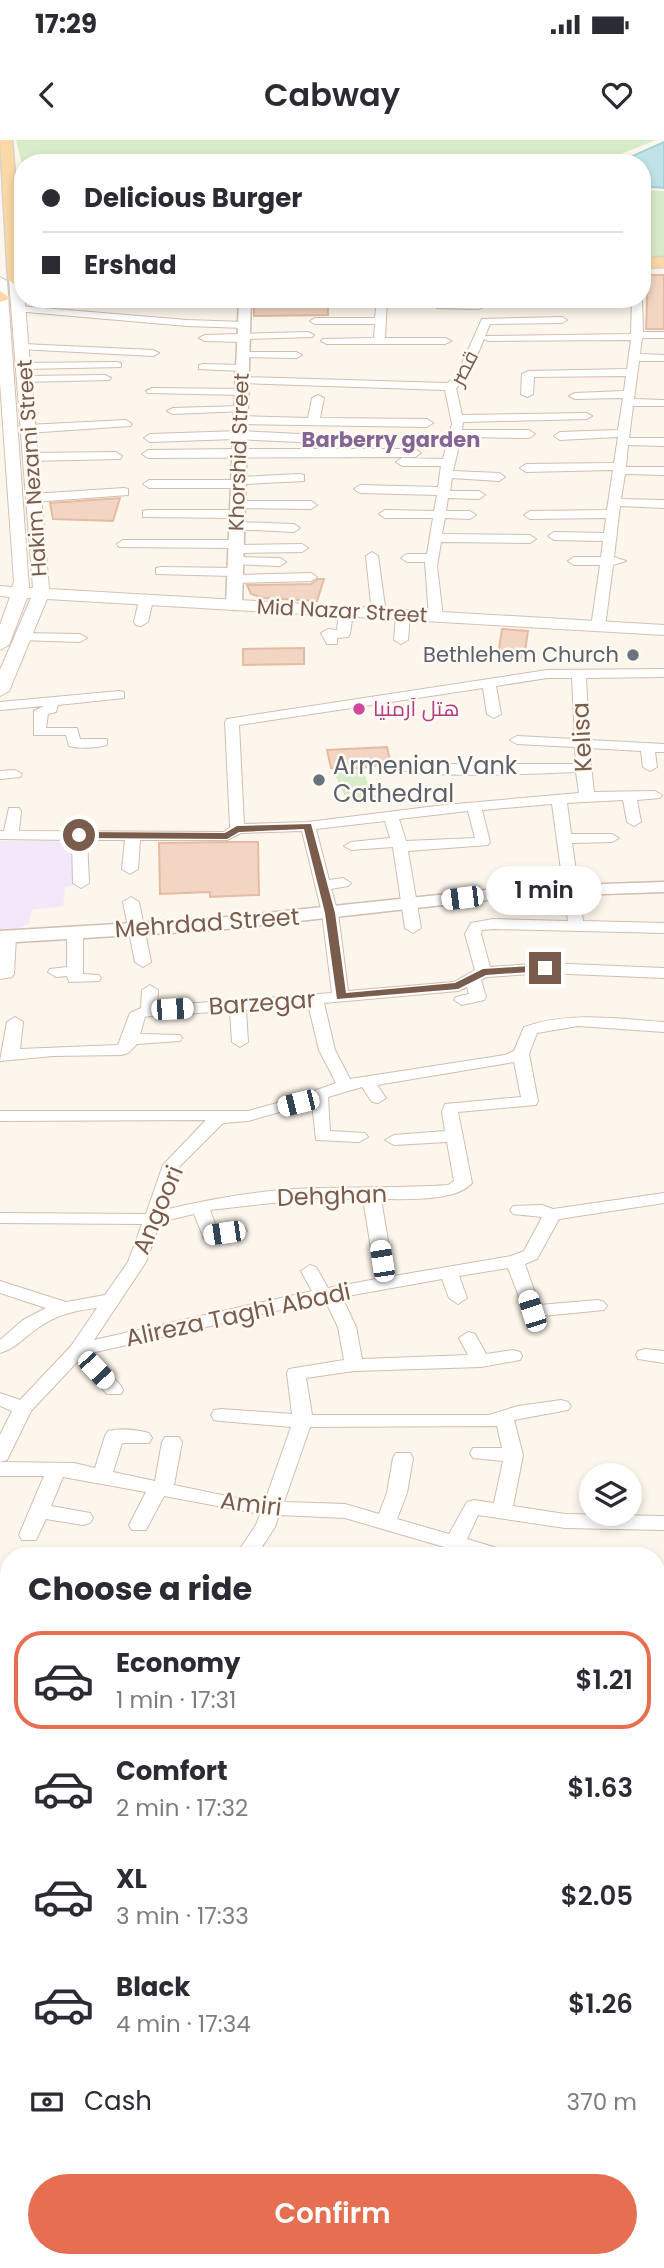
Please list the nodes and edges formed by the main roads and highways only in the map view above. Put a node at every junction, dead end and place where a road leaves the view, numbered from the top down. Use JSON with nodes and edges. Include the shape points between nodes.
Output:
{"nodes":[{"id":1,"x":5,"y":140,"type":"edge"},
{"id":2,"x":13,"y":279,"type":"edge"},
{"id":3,"x":17,"y":308,"type":"edge"},
{"id":4,"x":3,"y":358,"type":"edge"},
{"id":5,"x":4,"y":394,"type":"edge"},
{"id":6,"x":5,"y":411,"type":"edge"},
{"id":7,"x":22,"y":570,"type":"junction"},
{"id":8,"x":0,"y":584,"type":"edge"},
{"id":9,"x":0,"y":591,"type":"edge"},
{"id":10,"x":20,"y":592,"type":"junction"},
{"id":11,"x":41,"y":593,"type":"junction"},
{"id":12,"x":86,"y":596,"type":"junction"},
{"id":13,"x":0,"y":597,"type":"edge"},
{"id":14,"x":15,"y":610,"type":"junction"},
{"id":15,"x":34,"y":611,"type":"junction"},
{"id":16,"x":664,"y":630,"type":"edge"},
{"id":17,"x":0,"y":645,"type":"edge"},
{"id":18,"x":0,"y":691,"type":"edge"}],
"edges":[{"from":1,"to":2,"type":"main road"},
{"from":2,"to":4,"type":"main road","name":"Hakim Nezami Street"},
{"from":3,"to":11,"type":"main road","name":"Hakim Nezami Street"},
{"from":4,"to":5,"type":"main road","name":"Hakim Nezami Street"},
{"from":5,"to":6,"type":"main road","name":"Hakim Nezami Street"},
{"from":6,"to":7,"type":"main road","name":"Hakim Nezami Street"},
{"from":7,"to":8,"type":"main road"},
{"from":7,"to":10,"type":"main road","name":"Hakim Nezami Street"},
{"from":9,"to":10,"type":"main road","name":"Mid Nazar Street"},
{"from":10,"to":11,"type":"main road","name":"Mid Nazar Street"},
{"from":10,"to":14,"type":"main road","name":"Hakim Nezami Street"},
{"from":11,"to":12,"type":"main road","name":"Mid Nazar Street"},
{"from":11,"to":15,"type":"main road","name":"Hakim Nezami Street"},
{"from":12,"to":15,"type":"main road","via":[[57,600]]},
{"from":12,"to":16,"type":"main road","name":"Mid Nazar Street"},
{"from":13,"to":14,"type":"main road"},
{"from":14,"to":17,"type":"main road","name":"Hakim Nezami Street"},
{"from":15,"to":18,"type":"main road","name":"Hakim Nezami Street"}]}
